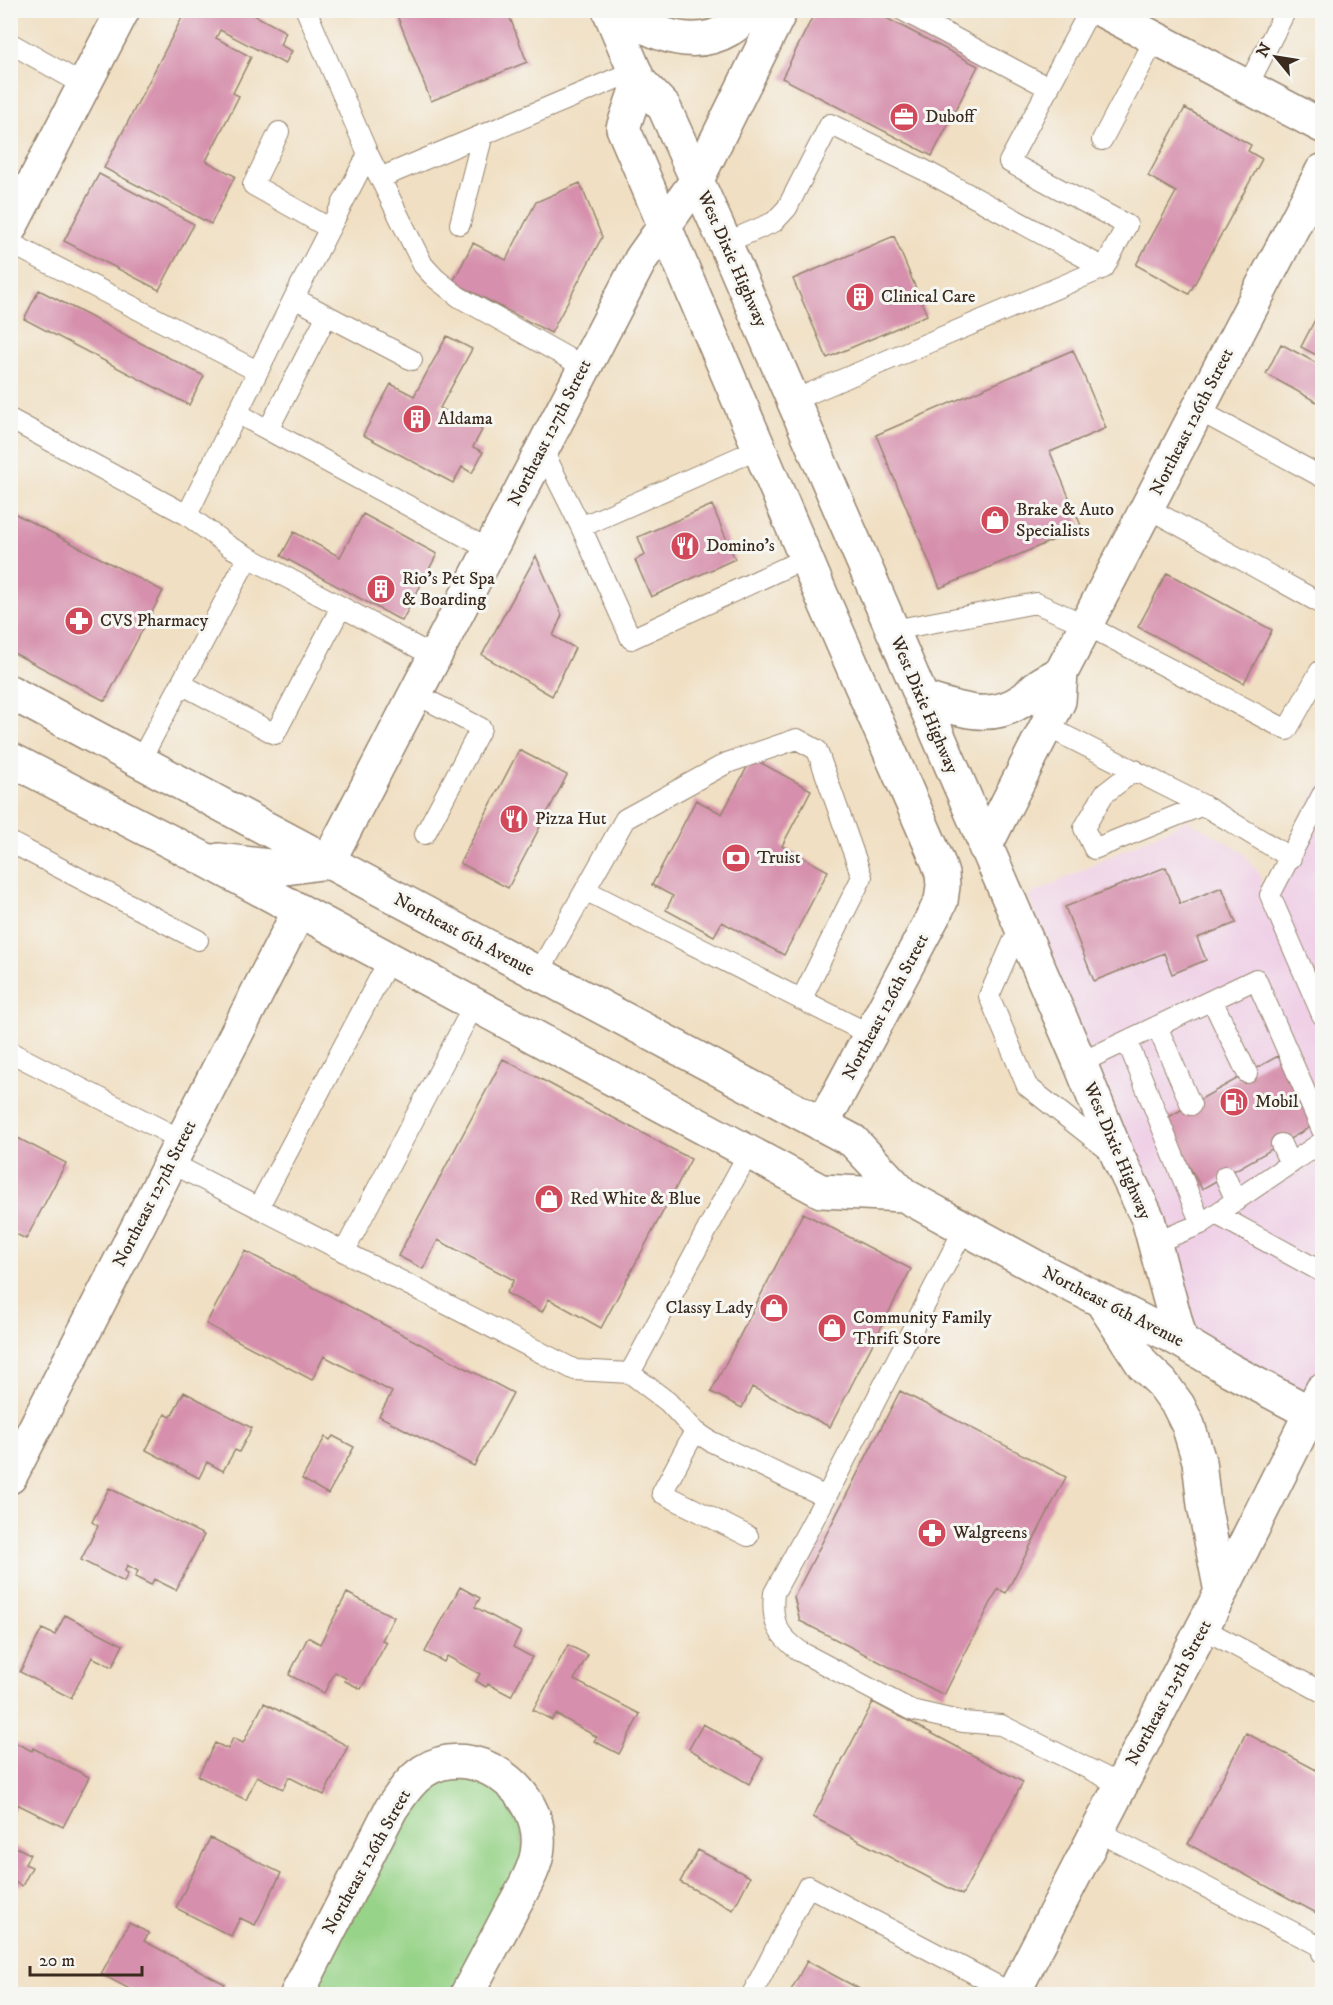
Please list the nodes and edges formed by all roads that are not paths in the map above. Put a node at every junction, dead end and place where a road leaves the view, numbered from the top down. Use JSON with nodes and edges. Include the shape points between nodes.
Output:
{"nodes":[{"id":1,"x":123,"y":10,"type":"edge"},
{"id":2,"x":306,"y":10,"type":"edge"},
{"id":3,"x":609,"y":10,"type":"edge"},
{"id":4,"x":617,"y":10,"type":"edge"},
{"id":5,"x":752,"y":10,"type":"edge"},
{"id":6,"x":781,"y":10,"type":"edge"},
{"id":7,"x":902,"y":10,"type":"edge"},
{"id":8,"x":1090,"y":10,"type":"edge"},
{"id":9,"x":1101,"y":10,"type":"edge"},
{"id":10,"x":1286,"y":10,"type":"edge"},
{"id":11,"x":1155,"y":39,"type":"junction"},
{"id":12,"x":10,"y":43,"type":"edge"},
{"id":13,"x":637,"y":76,"type":"junction"},
{"id":14,"x":84,"y":85,"type":"junction"},
{"id":15,"x":1247,"y":87,"type":"junction"},
{"id":16,"x":1049,"y":88,"type":"junction"},
{"id":17,"x":1323,"y":126,"type":"edge"},
{"id":18,"x":279,"y":132,"type":"dead end"},
{"id":19,"x":483,"y":134,"type":"junction"},
{"id":20,"x":1102,"y":140,"type":"dead end"},
{"id":21,"x":368,"y":154,"type":"junction"},
{"id":22,"x":1323,"y":171,"type":"edge"},
{"id":23,"x":380,"y":178,"type":"junction"},
{"id":24,"x":697,"y":180,"type":"junction"},
{"id":25,"x":460,"y":224,"type":"dead end"},
{"id":26,"x":664,"y":225,"type":"junction"},
{"id":27,"x":10,"y":228,"type":"edge"},
{"id":28,"x":329,"y":228,"type":"junction"},
{"id":29,"x":10,"y":243,"type":"edge"},
{"id":30,"x":725,"y":243,"type":"junction"},
{"id":31,"x":1104,"y":268,"type":"junction"},
{"id":32,"x":294,"y":298,"type":"junction"},
{"id":33,"x":327,"y":315,"type":"junction"},
{"id":34,"x":412,"y":360,"type":"dead end"},
{"id":35,"x":584,"y":366,"type":"junction"},
{"id":36,"x":257,"y":371,"type":"junction"},
{"id":37,"x":794,"y":400,"type":"junction"},
{"id":38,"x":1198,"y":410,"type":"junction"},
{"id":39,"x":237,"y":413,"type":"junction"},
{"id":40,"x":10,"y":418,"type":"edge"},
{"id":41,"x":268,"y":430,"type":"junction"},
{"id":42,"x":760,"y":448,"type":"junction"},
{"id":43,"x":542,"y":449,"type":"junction"},
{"id":44,"x":1323,"y":477,"type":"edge"},
{"id":45,"x":1148,"y":508,"type":"junction"},
{"id":46,"x":187,"y":515,"type":"junction"},
{"id":47,"x":581,"y":527,"type":"junction"},
{"id":48,"x":490,"y":550,"type":"junction"},
{"id":49,"x":248,"y":557,"type":"junction"},
{"id":50,"x":806,"y":558,"type":"junction"},
{"id":51,"x":1323,"y":604,"type":"edge"},
{"id":52,"x":341,"y":606,"type":"junction"},
{"id":53,"x":1086,"y":626,"type":"junction"},
{"id":54,"x":893,"y":630,"type":"junction"},
{"id":55,"x":435,"y":657,"type":"junction"},
{"id":56,"x":1320,"y":671,"type":"dead end"},
{"id":57,"x":1061,"y":673,"type":"junction"},
{"id":58,"x":181,"y":684,"type":"junction"},
{"id":59,"x":10,"y":692,"type":"edge"},
{"id":60,"x":416,"y":694,"type":"junction"},
{"id":61,"x":921,"y":698,"type":"junction"},
{"id":62,"x":1046,"y":726,"type":"junction"},
{"id":63,"x":10,"y":759,"type":"edge"},
{"id":64,"x":140,"y":761,"type":"junction"},
{"id":65,"x":1135,"y":770,"type":"junction"},
{"id":66,"x":1323,"y":795,"type":"edge"},
{"id":67,"x":1203,"y":805,"type":"junction"},
{"id":68,"x":425,"y":834,"type":"dead end"},
{"id":69,"x":10,"y":842,"type":"edge"},
{"id":70,"x":985,"y":847,"type":"junction"},
{"id":71,"x":1291,"y":858,"type":"junction"},
{"id":72,"x":204,"y":859,"type":"junction"},
{"id":73,"x":328,"y":862,"type":"junction"},
{"id":74,"x":585,"y":890,"type":"junction"},
{"id":75,"x":299,"y":911,"type":"junction"},
{"id":76,"x":1020,"y":926,"type":"junction"},
{"id":77,"x":198,"y":940,"type":"dead end"},
{"id":78,"x":389,"y":960,"type":"junction"},
{"id":79,"x":538,"y":974,"type":"junction"},
{"id":80,"x":801,"y":1000,"type":"junction"},
{"id":81,"x":1212,"y":1000,"type":"junction"},
{"id":82,"x":474,"y":1005,"type":"junction"},
{"id":83,"x":1323,"y":1015,"type":"edge"},
{"id":84,"x":1157,"y":1026,"type":"junction"},
{"id":85,"x":872,"y":1035,"type":"junction"},
{"id":86,"x":1127,"y":1041,"type":"junction"},
{"id":87,"x":10,"y":1052,"type":"edge"},
{"id":88,"x":1080,"y":1063,"type":"junction"},
{"id":89,"x":1247,"y":1073,"type":"dead end"},
{"id":90,"x":1191,"y":1105,"type":"dead end"},
{"id":91,"x":822,"y":1125,"type":"junction"},
{"id":92,"x":1323,"y":1130,"type":"edge"},
{"id":93,"x":1323,"y":1142,"type":"edge"},
{"id":94,"x":1281,"y":1144,"type":"dead end"},
{"id":95,"x":177,"y":1151,"type":"junction"},
{"id":96,"x":748,"y":1152,"type":"junction"},
{"id":97,"x":1119,"y":1159,"type":"junction"},
{"id":98,"x":1306,"y":1160,"type":"edge"},
{"id":99,"x":1225,"y":1176,"type":"dead end"},
{"id":100,"x":904,"y":1195,"type":"junction"},
{"id":101,"x":1236,"y":1201,"type":"junction"},
{"id":102,"x":258,"y":1208,"type":"junction"},
{"id":103,"x":1208,"y":1219,"type":"junction"},
{"id":104,"x":964,"y":1229,"type":"junction"},
{"id":105,"x":1154,"y":1243,"type":"junction"},
{"id":106,"x":344,"y":1252,"type":"junction"},
{"id":107,"x":1323,"y":1272,"type":"edge"},
{"id":108,"x":1102,"y":1302,"type":"junction"},
{"id":109,"x":1181,"y":1341,"type":"junction"},
{"id":110,"x":630,"y":1373,"type":"junction"},
{"id":111,"x":1319,"y":1408,"type":"edge"},
{"id":112,"x":694,"y":1431,"type":"junction"},
{"id":113,"x":10,"y":1477,"type":"edge"},
{"id":114,"x":826,"y":1497,"type":"junction"},
{"id":115,"x":748,"y":1536,"type":"dead end"},
{"id":116,"x":1221,"y":1592,"type":"junction"},
{"id":117,"x":1202,"y":1628,"type":"junction"},
{"id":118,"x":1323,"y":1692,"type":"edge"},
{"id":119,"x":1121,"y":1785,"type":"junction"},
{"id":120,"x":1097,"y":1831,"type":"junction"},
{"id":121,"x":1323,"y":1953,"type":"edge"},
{"id":122,"x":1012,"y":1994,"type":"edge"},
{"id":123,"x":297,"y":1995,"type":"edge"},
{"id":124,"x":467,"y":1995,"type":"edge"},
{"id":125,"x":752,"y":1995,"type":"edge"}],
"edges":[{"from":1,"to":14,"type":"main road"},
{"from":2,"to":21,"type":"lane"},
{"from":3,"to":13,"type":"main road","name":"West Dixie Highway"},
{"from":4,"to":5,"type":"main road","via":[[657,34],[693,39],[730,29]]},
{"from":6,"to":24,"type":"main road","name":"Northeast 127th Street"},
{"from":7,"to":16,"type":"lane"},
{"from":8,"to":16,"type":"lane"},
{"from":9,"to":11,"type":"main road"},
{"from":10,"to":15,"type":"lane"},
{"from":11,"to":15,"type":"main road"},
{"from":11,"to":20,"type":"lane"},
{"from":12,"to":14,"type":"lane"},
{"from":13,"to":19,"type":"lane"},
{"from":13,"to":24,"type":"main road","name":"West Dixie Highway","via":[[664,107]]},
{"from":13,"to":26,"type":"main road","via":[[623,128]]},
{"from":14,"to":27,"type":"main road"},
{"from":15,"to":17,"type":"main road"},
{"from":16,"to":31,"type":"lane","via":[[1009,162],[1126,225]]},
{"from":18,"to":28,"type":"lane","via":[[253,185]]},
{"from":19,"to":23,"type":"lane"},
{"from":19,"to":25,"type":"lane"},
{"from":21,"to":23,"type":"lane"},
{"from":21,"to":28,"type":"lane"},
{"from":22,"to":38,"type":"main road","name":"Northeast 126th Street"},
{"from":23,"to":35,"type":"lane","via":[[423,265],[435,278],[459,297]]},
{"from":24,"to":26,"type":"main road","name":"Northeast 127th Street"},
{"from":24,"to":30,"type":"main road","name":"West Dixie Highway"},
{"from":26,"to":35,"type":"main road","name":"Northeast 127th Street","via":[[641,259]]},
{"from":26,"to":42,"type":"main road"},
{"from":28,"to":32,"type":"lane"},
{"from":29,"to":36,"type":"lane"},
{"from":30,"to":31,"type":"lane","via":[[774,222],[787,208],[830,124],[924,170]]},
{"from":30,"to":37,"type":"main road","name":"West Dixie Highway"},
{"from":31,"to":37,"type":"lane"},
{"from":32,"to":33,"type":"lane"},
{"from":32,"to":36,"type":"lane"},
{"from":33,"to":34,"type":"lane"},
{"from":33,"to":41,"type":"lane"},
{"from":35,"to":43,"type":"main road","name":"Northeast 127th Street"},
{"from":36,"to":39,"type":"lane"},
{"from":37,"to":54,"type":"main road","name":"West Dixie Highway"},
{"from":38,"to":44,"type":"lane"},
{"from":38,"to":45,"type":"main road","name":"Northeast 126th Street"},
{"from":39,"to":41,"type":"lane"},
{"from":39,"to":46,"type":"lane"},
{"from":40,"to":46,"type":"lane"},
{"from":41,"to":48,"type":"lane"},
{"from":42,"to":47,"type":"lane"},
{"from":42,"to":50,"type":"main road"},
{"from":43,"to":47,"type":"lane"},
{"from":43,"to":48,"type":"main road","name":"Northeast 127th Street"},
{"from":45,"to":51,"type":"lane"},
{"from":45,"to":53,"type":"main road","name":"Northeast 126th Street"},
{"from":46,"to":49,"type":"lane"},
{"from":47,"to":50,"type":"lane","via":[[631,639]]},
{"from":48,"to":55,"type":"main road","name":"Northeast 127th Street"},
{"from":49,"to":52,"type":"lane"},
{"from":49,"to":58,"type":"lane"},
{"from":50,"to":85,"type":"main road","name":"Northeast 126th Street","via":[[942,874],[943,886],[935,913]]},
{"from":52,"to":55,"type":"lane"},
{"from":52,"to":58,"type":"lane","via":[[275,734]]},
{"from":53,"to":54,"type":"lane","via":[[1036,603]]},
{"from":53,"to":56,"type":"lane","via":[[1287,730]]},
{"from":53,"to":57,"type":"main road","name":"Northeast 126th Street"},
{"from":54,"to":61,"type":"main road","name":"West Dixie Highway"},
{"from":55,"to":60,"type":"main road","name":"Northeast 127th Street"},
{"from":57,"to":61,"type":"main road","via":[[998,712],[986,714]]},
{"from":57,"to":62,"type":"main road","name":"Northeast 126th Street","via":[[1059,701]]},
{"from":58,"to":64,"type":"lane"},
{"from":59,"to":64,"type":"main road","name":"Northeast 6th Avenue"},
{"from":60,"to":68,"type":"lane","via":[[481,728]]},
{"from":60,"to":73,"type":"main road","name":"Northeast 127th Street"},
{"from":61,"to":70,"type":"main road","name":"West Dixie Highway"},
{"from":62,"to":65,"type":"lane"},
{"from":62,"to":70,"type":"main road","name":"Northeast 126th Street"},
{"from":63,"to":72,"type":"main road","name":"Northeast 6th Avenue"},
{"from":64,"to":73,"type":"main road","name":"Northeast 6th Avenue"},
{"from":65,"to":67,"type":"lane"},
{"from":65,"to":67,"type":"lane","via":[[1104,794],[1084,828],[1094,849]]},
{"from":66,"to":71,"type":"lane"},
{"from":67,"to":71,"type":"lane"},
{"from":69,"to":77,"type":"lane"},
{"from":70,"to":76,"type":"main road","name":"West Dixie Highway"},
{"from":71,"to":83,"type":"lane","via":[[1270,895]]},
{"from":72,"to":73,"type":"main road","via":[[286,867]]},
{"from":72,"to":75,"type":"main road","name":"Northeast 6th Avenue"},
{"from":73,"to":79,"type":"main road","name":"Northeast 6th Avenue"},
{"from":74,"to":79,"type":"lane"},
{"from":74,"to":80,"type":"lane"},
{"from":74,"to":80,"type":"lane","via":[[625,819],[727,763],[797,739],[817,750],[862,878]]},
{"from":75,"to":78,"type":"main road","name":"Northeast 6th Avenue"},
{"from":75,"to":95,"type":"main road","name":"Northeast 127th Street"},
{"from":76,"to":88,"type":"main road","name":"West Dixie Highway"},
{"from":76,"to":97,"type":"lane","via":[[989,996],[1027,1086]]},
{"from":78,"to":82,"type":"main road","name":"Northeast 6th Avenue"},
{"from":78,"to":102,"type":"lane"},
{"from":79,"to":91,"type":"main road","name":"Northeast 6th Avenue"},
{"from":80,"to":85,"type":"lane"},
{"from":81,"to":84,"type":"lane"},
{"from":81,"to":89,"type":"lane"},
{"from":81,"to":92,"type":"lane","via":[[1256,979]]},
{"from":82,"to":96,"type":"main road","name":"Northeast 6th Avenue"},
{"from":82,"to":106,"type":"lane"},
{"from":84,"to":86,"type":"lane"},
{"from":84,"to":90,"type":"lane"},
{"from":85,"to":91,"type":"main road","name":"Northeast 126th Street"},
{"from":86,"to":88,"type":"lane"},
{"from":86,"to":103,"type":"lane"},
{"from":87,"to":95,"type":"lane"},
{"from":88,"to":97,"type":"main road","name":"West Dixie Highway"},
{"from":91,"to":100,"type":"main road","name":"Northeast 6th Avenue","via":[[854,1141]]},
{"from":93,"to":98,"type":"lane"},
{"from":94,"to":98,"type":"lane"},
{"from":95,"to":102,"type":"lane"},
{"from":95,"to":113,"type":"main road","name":"Northeast 127th Street"},
{"from":96,"to":100,"type":"main road","name":"Northeast 6th Avenue","via":[[821,1191]]},
{"from":96,"to":110,"type":"lane"},
{"from":97,"to":105,"type":"main road","name":"West Dixie Highway","via":[[1148,1220]]},
{"from":98,"to":101,"type":"lane"},
{"from":99,"to":101,"type":"lane"},
{"from":100,"to":104,"type":"main road","name":"Northeast 6th Avenue"},
{"from":101,"to":103,"type":"lane"},
{"from":102,"to":106,"type":"lane"},
{"from":103,"to":105,"type":"lane"},
{"from":103,"to":107,"type":"lane"},
{"from":104,"to":108,"type":"main road","name":"Northeast 6th Avenue"},
{"from":104,"to":114,"type":"lane"},
{"from":105,"to":109,"type":"main road","name":"West Dixie Highway"},
{"from":106,"to":110,"type":"lane","via":[[575,1370]]},
{"from":108,"to":109,"type":"main road","name":"Northeast 6th Avenue"},
{"from":108,"to":116,"type":"main road","via":[[1143,1365],[1178,1405],[1188,1425],[1199,1461]]},
{"from":109,"to":111,"type":"main road","name":"Northeast 6th Avenue","via":[[1230,1370]]},
{"from":110,"to":112,"type":"lane","via":[[668,1402]]},
{"from":111,"to":116,"type":"main road","name":"Northeast 125th Street"},
{"from":112,"to":114,"type":"lane"},
{"from":112,"to":115,"type":"lane","via":[[662,1493]]},
{"from":114,"to":119,"type":"lane","via":[[774,1593],[776,1626],[786,1641],[911,1710],[963,1722],[1001,1725]]},
{"from":116,"to":117,"type":"main road","name":"Northeast 125th Street"},
{"from":117,"to":118,"type":"lane"},
{"from":117,"to":119,"type":"main road","name":"Northeast 125th Street"},
{"from":119,"to":120,"type":"main road","name":"Northeast 125th Street"},
{"from":120,"to":121,"type":"lane","via":[[1322,1947]]},
{"from":120,"to":122,"type":"main road","name":"Northeast 125th Street"},
{"from":122,"to":125,"type":"lane","via":[[808,1886]]},
{"from":123,"to":124,"type":"main road","name":"Northeast 126th Street","via":[[391,1809],[406,1787],[424,1771],[446,1763],[470,1762],[491,1769],[511,1783],[536,1822],[538,1846],[531,1874]]}]}
